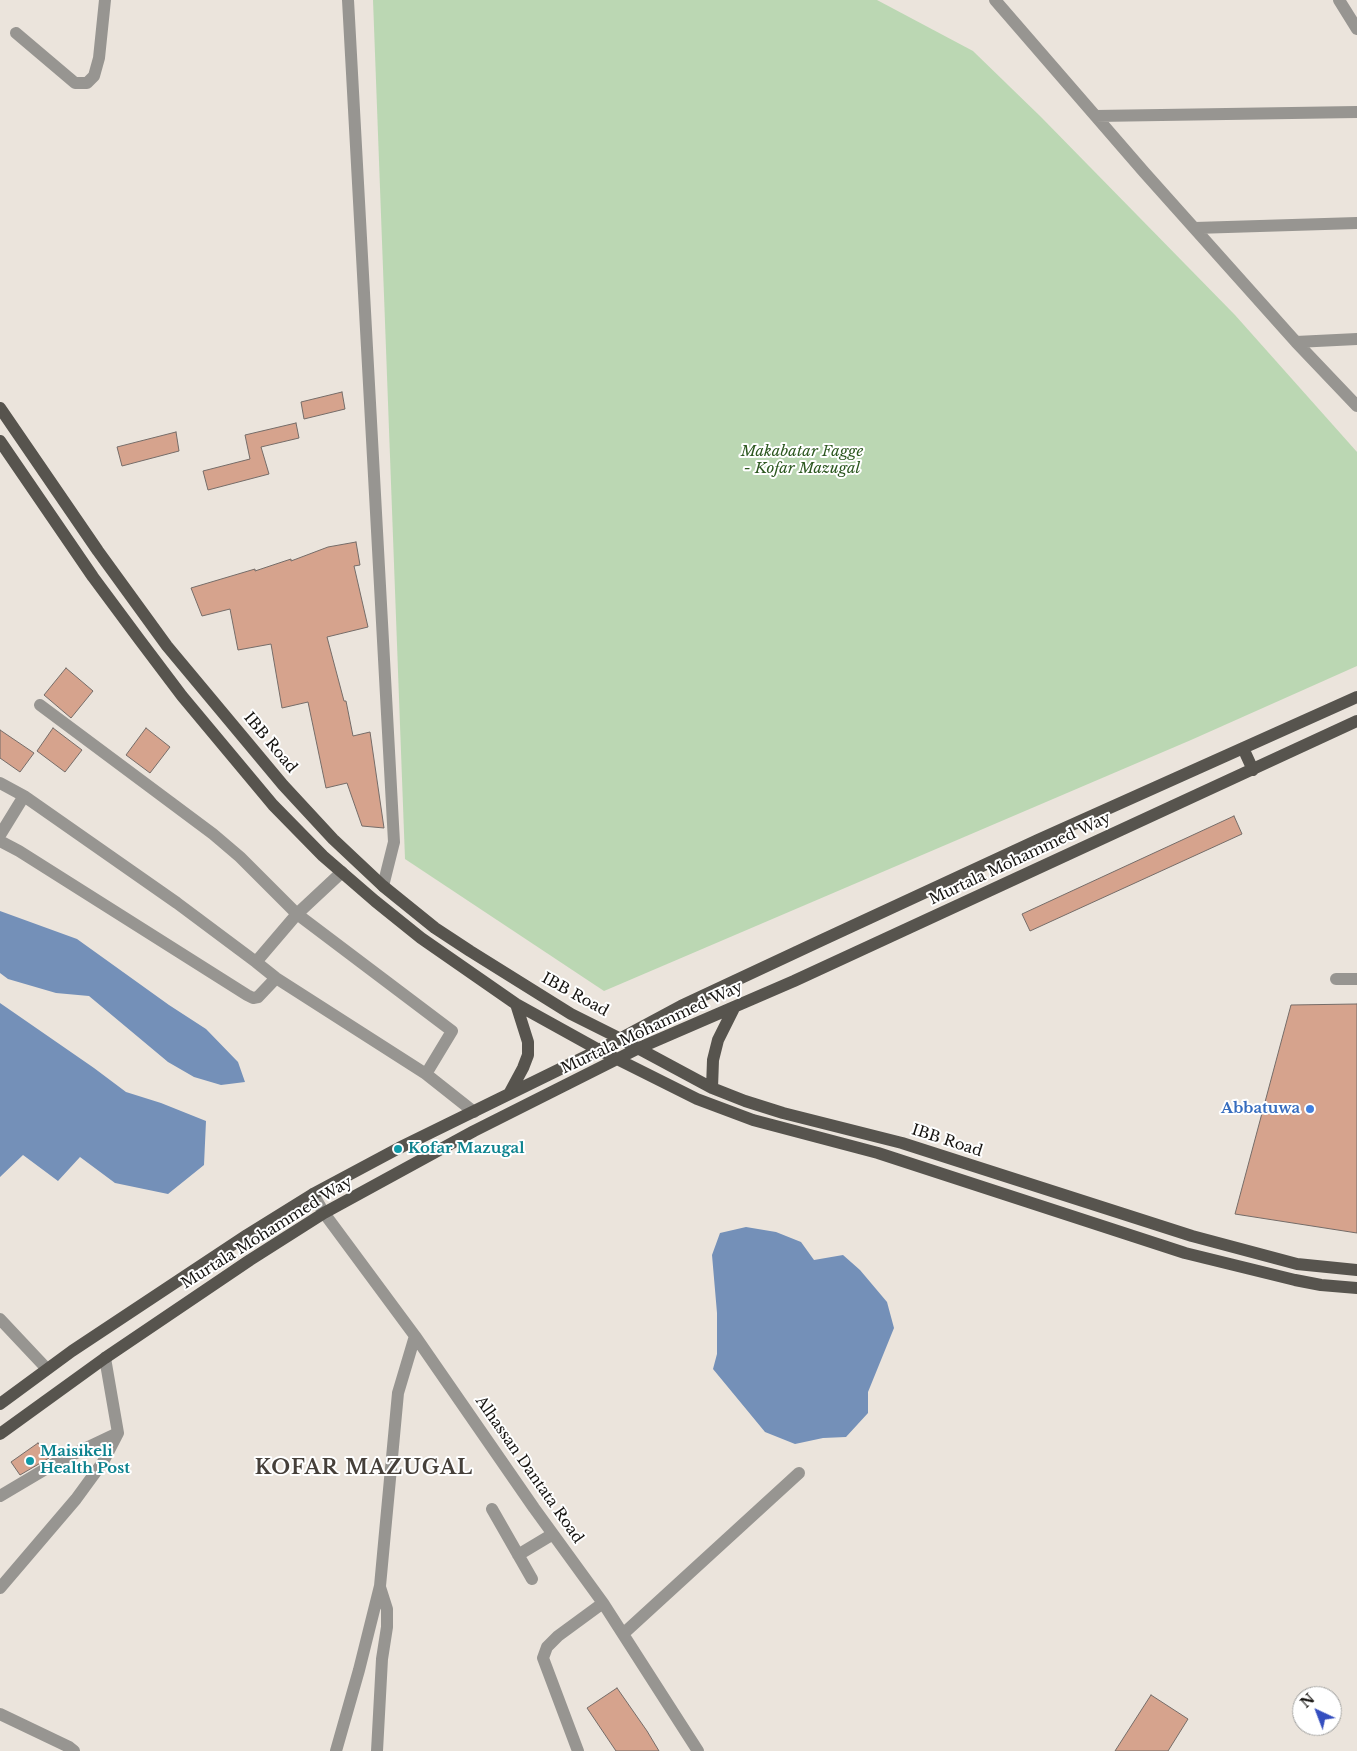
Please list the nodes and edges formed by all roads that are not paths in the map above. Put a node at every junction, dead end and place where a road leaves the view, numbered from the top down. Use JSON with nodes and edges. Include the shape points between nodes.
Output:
{"nodes":[{"id":1,"x":106,"y":0,"type":"edge"},
{"id":2,"x":348,"y":0,"type":"edge"},
{"id":3,"x":995,"y":0,"type":"edge"},
{"id":4,"x":1339,"y":0,"type":"edge"},
{"id":5,"x":1357,"y":29,"type":"edge"},
{"id":6,"x":16,"y":33,"type":"dead end"},
{"id":7,"x":1357,"y":112,"type":"edge"},
{"id":8,"x":1096,"y":116,"type":"junction"},
{"id":9,"x":1357,"y":223,"type":"edge"},
{"id":10,"x":1195,"y":228,"type":"junction"},
{"id":11,"x":1357,"y":339,"type":"edge"},
{"id":12,"x":1296,"y":342,"type":"junction"},
{"id":13,"x":1357,"y":406,"type":"edge"},
{"id":14,"x":0,"y":408,"type":"edge"},
{"id":15,"x":0,"y":441,"type":"edge"},
{"id":16,"x":1357,"y":698,"type":"edge"},
{"id":17,"x":40,"y":705,"type":"dead end"},
{"id":18,"x":1357,"y":721,"type":"edge"},
{"id":19,"x":1243,"y":748,"type":"junction"},
{"id":20,"x":1253,"y":770,"type":"junction"},
{"id":21,"x":0,"y":783,"type":"edge"},
{"id":22,"x":24,"y":796,"type":"junction"},
{"id":23,"x":0,"y":835,"type":"edge"},
{"id":24,"x":0,"y":841,"type":"edge"},
{"id":25,"x":342,"y":872,"type":"junction"},
{"id":26,"x":383,"y":886,"type":"junction"},
{"id":27,"x":297,"y":914,"type":"junction"},
{"id":28,"x":256,"y":962,"type":"junction"},
{"id":29,"x":276,"y":978,"type":"junction"},
{"id":30,"x":1336,"y":979,"type":"dead end"},
{"id":31,"x":1357,"y":979,"type":"edge"},
{"id":32,"x":516,"y":1004,"type":"junction"},
{"id":33,"x":734,"y":1008,"type":"junction"},
{"id":34,"x":620,"y":1038,"type":"junction"},
{"id":35,"x":639,"y":1048,"type":"junction"},
{"id":36,"x":599,"y":1050,"type":"junction"},
{"id":37,"x":619,"y":1059,"type":"junction"},
{"id":38,"x":426,"y":1074,"type":"junction"},
{"id":39,"x":712,"y":1088,"type":"junction"},
{"id":40,"x":509,"y":1094,"type":"junction"},
{"id":41,"x":474,"y":1112,"type":"junction"},
{"id":42,"x":313,"y":1194,"type":"junction"},
{"id":43,"x":324,"y":1213,"type":"junction"},
{"id":44,"x":1357,"y":1270,"type":"edge"},
{"id":45,"x":1357,"y":1288,"type":"edge"},
{"id":46,"x":0,"y":1319,"type":"edge"},
{"id":47,"x":415,"y":1336,"type":"junction"},
{"id":48,"x":106,"y":1358,"type":"junction"},
{"id":49,"x":46,"y":1369,"type":"junction"},
{"id":50,"x":0,"y":1404,"type":"edge"},
{"id":51,"x":118,"y":1433,"type":"junction"},
{"id":52,"x":0,"y":1434,"type":"edge"},
{"id":53,"x":799,"y":1473,"type":"dead end"},
{"id":54,"x":0,"y":1496,"type":"edge"},
{"id":55,"x":492,"y":1509,"type":"dead end"},
{"id":56,"x":552,"y":1534,"type":"junction"},
{"id":57,"x":518,"y":1555,"type":"junction"},
{"id":58,"x":532,"y":1579,"type":"dead end"},
{"id":59,"x":380,"y":1586,"type":"junction"},
{"id":60,"x":0,"y":1588,"type":"edge"},
{"id":61,"x":603,"y":1603,"type":"junction"},
{"id":62,"x":623,"y":1634,"type":"junction"},
{"id":63,"x":0,"y":1714,"type":"edge"},
{"id":64,"x":74,"y":1751,"type":"edge"},
{"id":65,"x":336,"y":1751,"type":"edge"},
{"id":66,"x":377,"y":1751,"type":"edge"},
{"id":67,"x":578,"y":1751,"type":"edge"},
{"id":68,"x":698,"y":1751,"type":"edge"}],
"edges":[{"from":1,"to":6,"type":"street","via":[[99,58],[94,76],[87,83],[75,83]]},
{"from":2,"to":26,"type":"street","via":[[394,842]]},
{"from":3,"to":8,"type":"street"},
{"from":4,"to":5,"type":"street"},
{"from":7,"to":8,"type":"street"},
{"from":8,"to":10,"type":"street"},
{"from":9,"to":10,"type":"street"},
{"from":10,"to":12,"type":"street"},
{"from":11,"to":12,"type":"street"},
{"from":12,"to":13,"type":"street"},
{"from":14,"to":26,"type":"main road","name":"IBB Road","via":[[167,646],[284,785]]},
{"from":15,"to":25,"type":"main road","via":[[93,577],[182,696],[274,805]]},
{"from":16,"to":19,"type":"main road","name":"Murtala Mohammed Way"},
{"from":17,"to":27,"type":"street","via":[[213,834]]},
{"from":18,"to":20,"type":"main road","name":"Murtala Mohammed Way"},
{"from":19,"to":20,"type":"main road"},
{"from":19,"to":34,"type":"main road","name":"Murtala Mohammed Way","via":[[820,941]]},
{"from":20,"to":33,"type":"main road","name":"Murtala Mohammed Way"},
{"from":21,"to":22,"type":"street"},
{"from":22,"to":23,"type":"street"},
{"from":22,"to":28,"type":"street"},
{"from":24,"to":29,"type":"street","via":[[253,998],[258,997]]},
{"from":25,"to":27,"type":"street"},
{"from":25,"to":32,"type":"main road","via":[[421,938]]},
{"from":26,"to":34,"type":"main road","name":"IBB Road","via":[[435,928],[470,951],[571,1014]]},
{"from":27,"to":28,"type":"street"},
{"from":27,"to":38,"type":"street","via":[[452,1031]]},
{"from":28,"to":29,"type":"street"},
{"from":29,"to":38,"type":"street"},
{"from":30,"to":31,"type":"street"},
{"from":32,"to":36,"type":"main road"},
{"from":32,"to":40,"type":"main road","via":[[528,1042],[528,1055]]},
{"from":33,"to":35,"type":"main road","name":"Murtala Mohammed Way"},
{"from":33,"to":39,"type":"main road","via":[[718,1040]]},
{"from":34,"to":35,"type":"main road","name":"IBB Road"},
{"from":34,"to":36,"type":"main road","name":"Murtala Mohammed Way"},
{"from":35,"to":37,"type":"main road","name":"Murtala Mohammed Way"},
{"from":35,"to":39,"type":"main road","name":"IBB Road"},
{"from":36,"to":37,"type":"main road"},
{"from":36,"to":40,"type":"main road","name":"Murtala Mohammed Way"},
{"from":37,"to":43,"type":"main road","name":"Murtala Mohammed Way","via":[[474,1131]]},
{"from":37,"to":45,"type":"main road","via":[[697,1099],[754,1120],[878,1153],[1184,1252],[1313,1284]]},
{"from":38,"to":41,"type":"street"},
{"from":39,"to":44,"type":"main road","name":"IBB Road","via":[[782,1113],[902,1143],[1192,1236],[1297,1264]]},
{"from":40,"to":41,"type":"main road","name":"Murtala Mohammed Way"},
{"from":41,"to":42,"type":"main road","name":"Murtala Mohammed Way"},
{"from":42,"to":43,"type":"street","name":"Alhassan Dantata Road"},
{"from":42,"to":49,"type":"main road","name":"Murtala Mohammed Way","via":[[247,1234]]},
{"from":43,"to":47,"type":"street","name":"Alhassan Dantata Road"},
{"from":43,"to":48,"type":"main road","name":"Murtala Mohammed Way"},
{"from":46,"to":49,"type":"street"},
{"from":47,"to":56,"type":"street","name":"Alhassan Dantata Road"},
{"from":47,"to":59,"type":"street","via":[[398,1393]]},
{"from":48,"to":51,"type":"street"},
{"from":48,"to":52,"type":"main road","name":"Murtala Mohammed Way"},
{"from":49,"to":50,"type":"main road","name":"Murtala Mohammed Way"},
{"from":51,"to":54,"type":"street","via":[[59,1461]]},
{"from":51,"to":60,"type":"street","via":[[103,1462],[76,1499]]},
{"from":53,"to":62,"type":"street"},
{"from":55,"to":57,"type":"street"},
{"from":56,"to":57,"type":"street"},
{"from":56,"to":61,"type":"street","name":"Alhassan Dantata Road"},
{"from":57,"to":58,"type":"street"},
{"from":59,"to":65,"type":"street"},
{"from":59,"to":66,"type":"street","via":[[387,1609],[387,1627]]},
{"from":61,"to":62,"type":"street","name":"Alhassan Dantata Road"},
{"from":61,"to":67,"type":"street","via":[[558,1636],[547,1647],[543,1658]]},
{"from":62,"to":68,"type":"street","name":"Alhassan Dantata Road"},
{"from":63,"to":64,"type":"street"}]}
